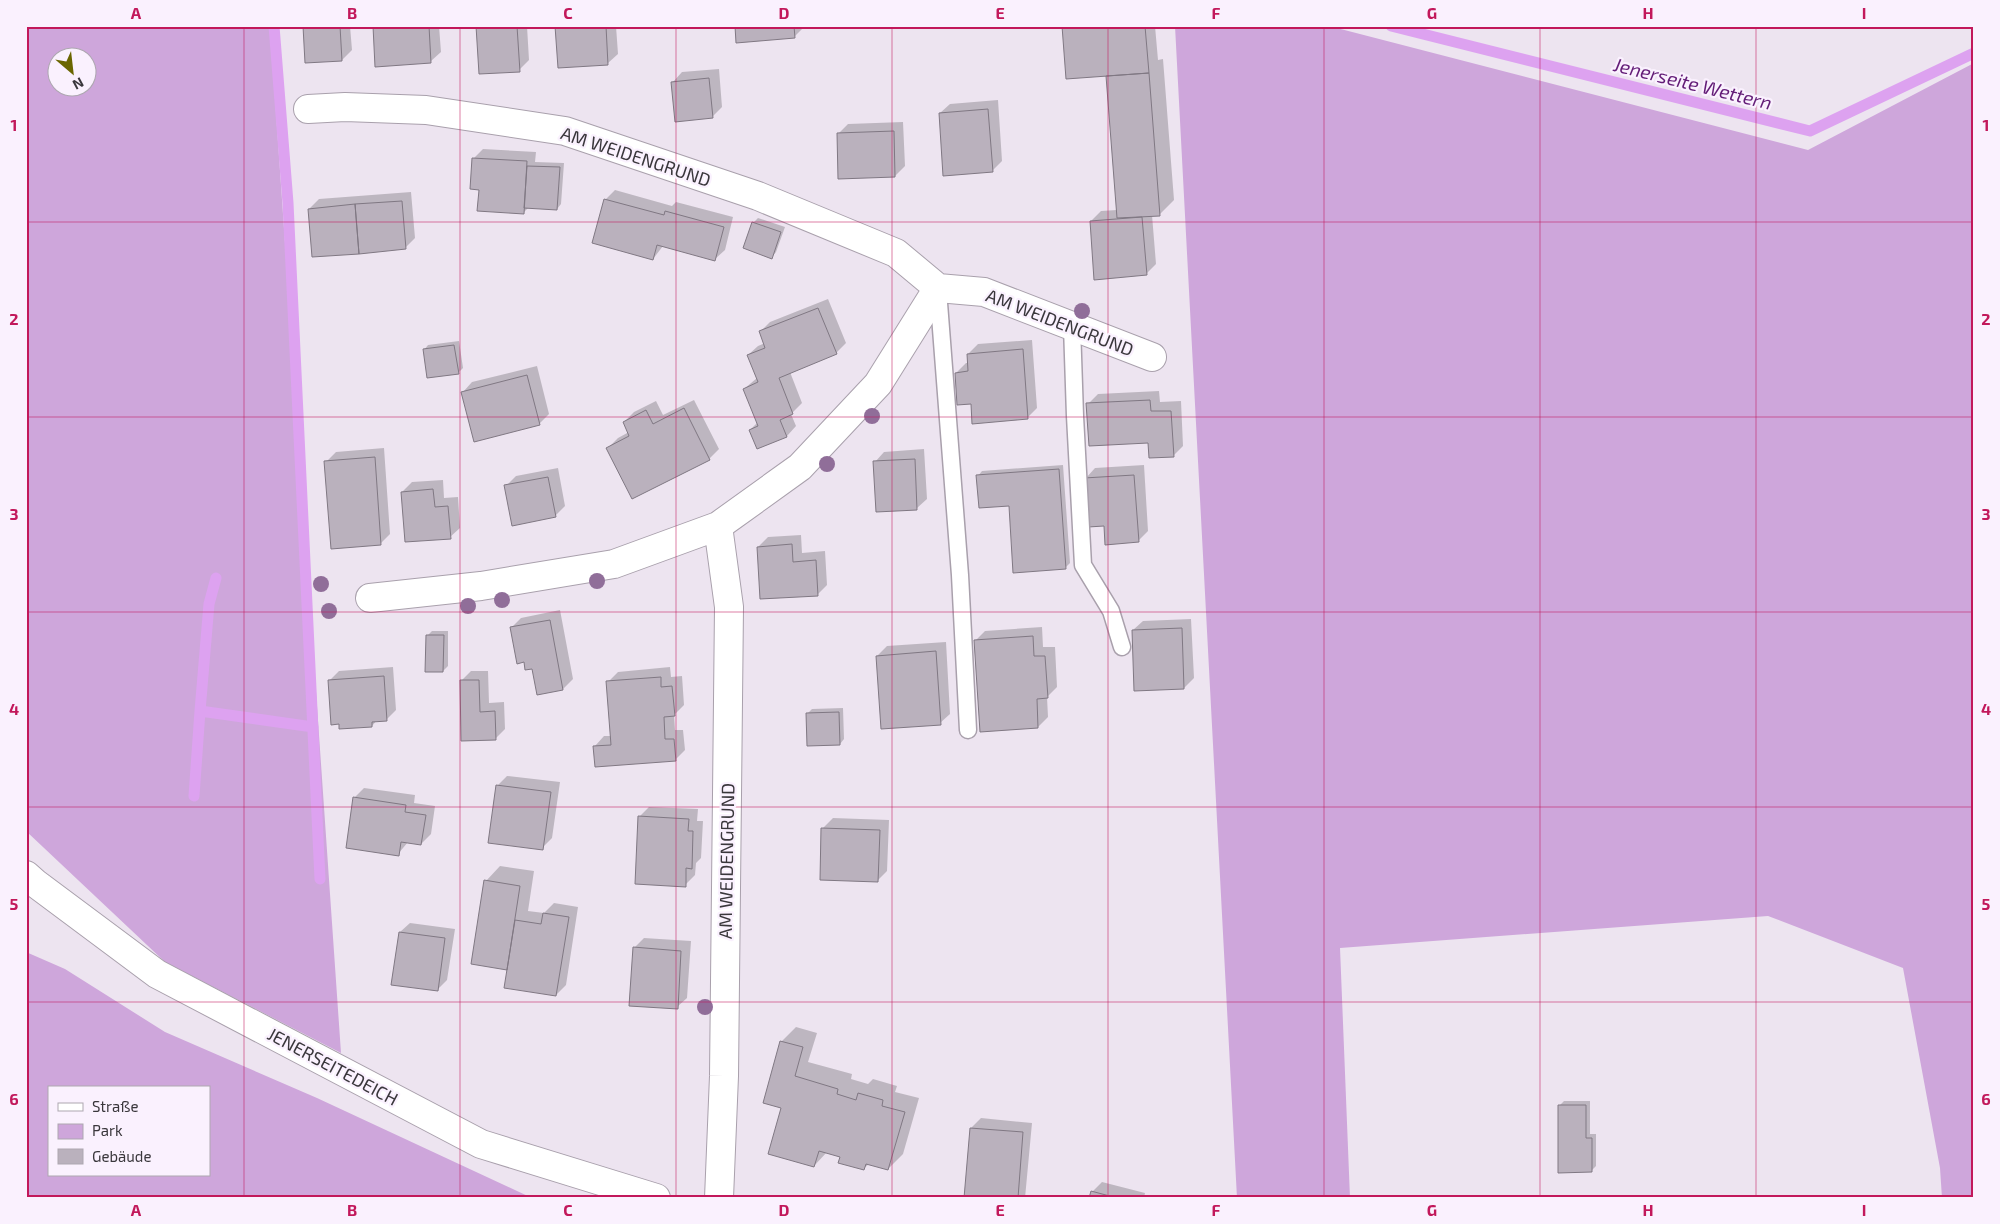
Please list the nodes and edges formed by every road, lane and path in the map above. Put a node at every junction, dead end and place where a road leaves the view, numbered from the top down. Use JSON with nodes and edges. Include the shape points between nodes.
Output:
{"nodes":[{"id":1,"x":308,"y":109,"type":"dead end"},
{"id":2,"x":938,"y":288,"type":"junction"},
{"id":3,"x":1072,"y":326,"type":"junction"},
{"id":4,"x":1152,"y":357,"type":"dead end"},
{"id":5,"x":718,"y":526,"type":"junction"},
{"id":6,"x":370,"y":598,"type":"dead end"},
{"id":7,"x":1122,"y":647,"type":"dead end"},
{"id":8,"x":968,"y":730,"type":"dead end"},
{"id":9,"x":29,"y":882,"type":"edge"},
{"id":10,"x":656,"y":1198,"type":"edge"},
{"id":11,"x":719,"y":1198,"type":"edge"}],
"edges":[{"from":1,"to":2,"type":"street","name":"AM WEIDENGRUND","via":[[426,110],[565,131],[758,196],[896,253]]},
{"from":2,"to":3,"type":"street","name":"AM WEIDENGRUND","via":[[984,292]]},
{"from":2,"to":5,"type":"street","via":[[872,391],[800,467]]},
{"from":2,"to":8,"type":"lane","via":[[960,574]]},
{"from":3,"to":4,"type":"street","name":"AM WEIDENGRUND"},
{"from":3,"to":7,"type":"lane","via":[[1082,565],[1111,611]]},
{"from":5,"to":6,"type":"street","via":[[614,564],[481,586]]},
{"from":5,"to":11,"type":"street","name":"AM WEIDENGRUND","via":[[729,607],[724,1076]]},
{"from":9,"to":10,"type":"street","name":"JENERSEITEDEICH","via":[[157,974],[482,1144]]}]}
